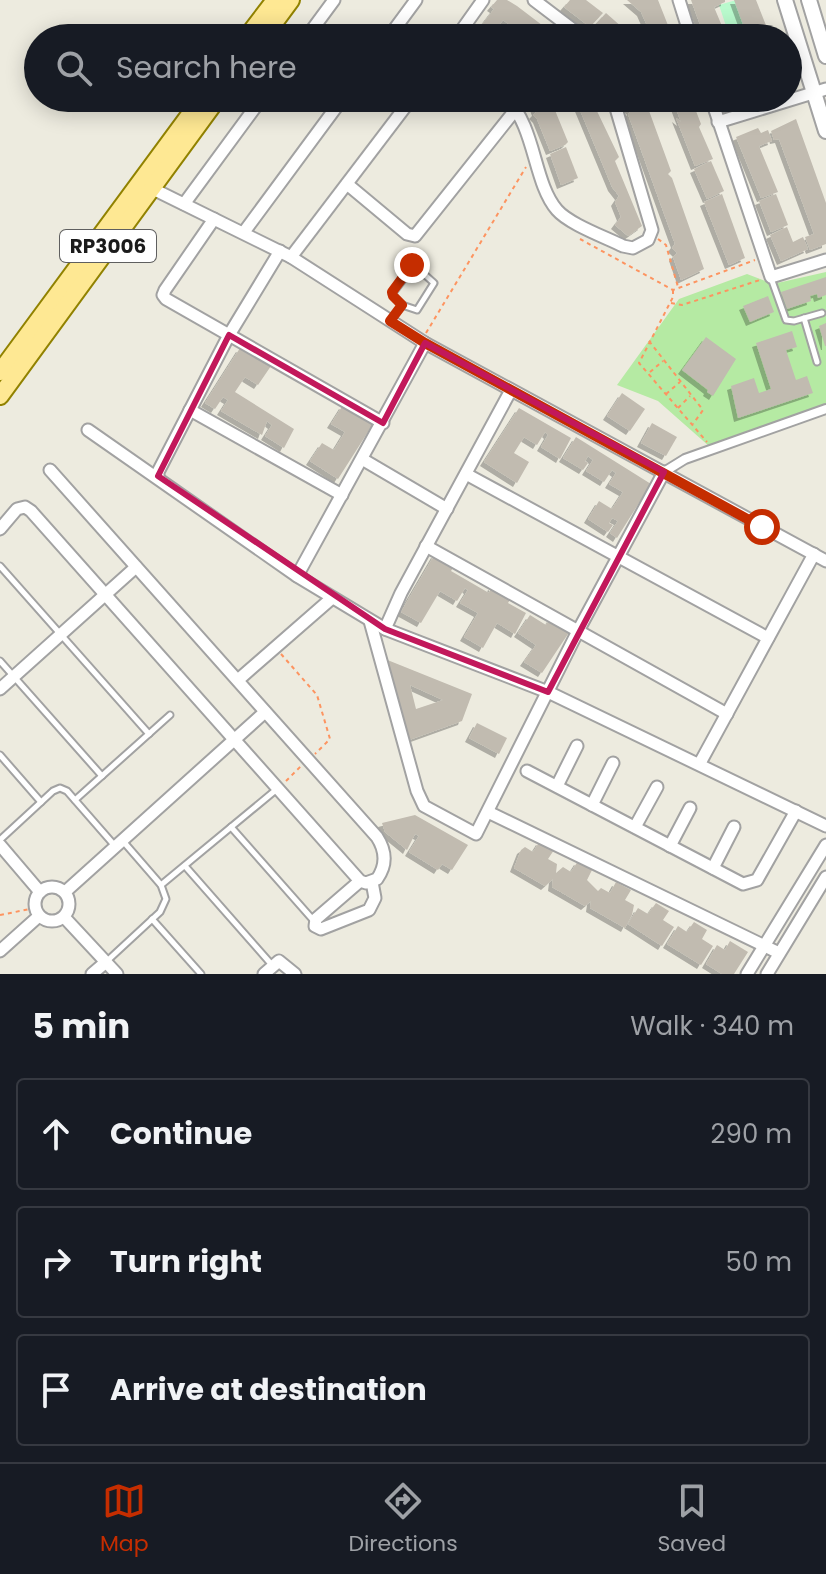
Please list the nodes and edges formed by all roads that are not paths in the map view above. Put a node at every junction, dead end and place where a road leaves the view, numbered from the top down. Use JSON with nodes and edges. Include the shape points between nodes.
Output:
{"nodes":[{"id":1,"x":275,"y":0,"type":"edge"},
{"id":2,"x":291,"y":0,"type":"edge"},
{"id":3,"x":334,"y":0,"type":"edge"},
{"id":4,"x":416,"y":0,"type":"edge"},
{"id":5,"x":483,"y":0,"type":"edge"},
{"id":6,"x":534,"y":0,"type":"edge"},
{"id":7,"x":679,"y":0,"type":"edge"},
{"id":8,"x":785,"y":0,"type":"edge"},
{"id":9,"x":809,"y":0,"type":"edge"},
{"id":10,"x":257,"y":24,"type":"edge"},
{"id":11,"x":273,"y":24,"type":"edge"},
{"id":12,"x":316,"y":24,"type":"edge"},
{"id":13,"x":398,"y":24,"type":"edge"},
{"id":14,"x":466,"y":24,"type":"edge"},
{"id":15,"x":566,"y":24,"type":"edge"},
{"id":16,"x":687,"y":24,"type":"edge"},
{"id":17,"x":794,"y":24,"type":"edge"},
{"id":18,"x":802,"y":44,"type":"edge"},
{"id":19,"x":826,"y":56,"type":"edge"},
{"id":20,"x":820,"y":91,"type":"edge"},
{"id":21,"x":193,"y":112,"type":"edge"},
{"id":22,"x":206,"y":112,"type":"edge"},
{"id":23,"x":252,"y":112,"type":"edge"},
{"id":24,"x":333,"y":112,"type":"edge"},
{"id":25,"x":401,"y":112,"type":"edge"},
{"id":26,"x":514,"y":112,"type":"edge"},
{"id":27,"x":517,"y":112,"type":"edge"},
{"id":28,"x":617,"y":112,"type":"edge"},
{"id":29,"x":715,"y":112,"type":"edge"},
{"id":30,"x":751,"y":112,"type":"edge"},
{"id":31,"x":718,"y":122,"type":"junction"},
{"id":32,"x":826,"y":131,"type":"edge"},
{"id":33,"x":347,"y":184,"type":"junction"},
{"id":34,"x":145,"y":185,"type":"junction"},
{"id":35,"x":184,"y":204,"type":"junction"},
{"id":36,"x":214,"y":219,"type":"junction"},
{"id":37,"x":244,"y":232,"type":"junction"},
{"id":38,"x":280,"y":251,"type":"junction"},
{"id":39,"x":291,"y":257,"type":"junction"},
{"id":40,"x":826,"y":260,"type":"edge"},
{"id":41,"x":771,"y":277,"type":"junction"},
{"id":42,"x":402,"y":305,"type":"junction"},
{"id":43,"x":822,"y":313,"type":"dead end"},
{"id":44,"x":804,"y":318,"type":"junction"},
{"id":45,"x":390,"y":321,"type":"junction"},
{"id":46,"x":229,"y":335,"type":"junction"},
{"id":47,"x":423,"y":342,"type":"junction"},
{"id":48,"x":817,"y":362,"type":"dead end"},
{"id":49,"x":0,"y":372,"type":"edge"},
{"id":50,"x":511,"y":390,"type":"junction"},
{"id":51,"x":0,"y":396,"type":"edge"},
{"id":52,"x":826,"y":409,"type":"edge"},
{"id":53,"x":190,"y":410,"type":"junction"},
{"id":54,"x":383,"y":423,"type":"junction"},
{"id":55,"x":88,"y":430,"type":"dead end"},
{"id":56,"x":362,"y":459,"type":"junction"},
{"id":57,"x":50,"y":470,"type":"dead end"},
{"id":58,"x":664,"y":472,"type":"junction"},
{"id":59,"x":466,"y":474,"type":"junction"},
{"id":60,"x":158,"y":476,"type":"junction"},
{"id":61,"x":342,"y":495,"type":"junction"},
{"id":62,"x":447,"y":509,"type":"junction"},
{"id":63,"x":0,"y":529,"type":"edge"},
{"id":64,"x":426,"y":546,"type":"junction"},
{"id":65,"x":814,"y":554,"type":"junction"},
{"id":66,"x":619,"y":557,"type":"junction"},
{"id":67,"x":826,"y":561,"type":"edge"},
{"id":68,"x":0,"y":566,"type":"edge"},
{"id":69,"x":136,"y":567,"type":"junction"},
{"id":70,"x":297,"y":576,"type":"junction"},
{"id":71,"x":105,"y":594,"type":"junction"},
{"id":72,"x":332,"y":598,"type":"junction"},
{"id":73,"x":370,"y":621,"type":"junction"},
{"id":74,"x":385,"y":629,"type":"junction"},
{"id":75,"x":578,"y":631,"type":"junction"},
{"id":76,"x":61,"y":634,"type":"junction"},
{"id":77,"x":768,"y":638,"type":"junction"},
{"id":78,"x":0,"y":661,"type":"edge"},
{"id":79,"x":13,"y":677,"type":"junction"},
{"id":80,"x":238,"y":680,"type":"junction"},
{"id":81,"x":0,"y":689,"type":"edge"},
{"id":82,"x":548,"y":692,"type":"junction"},
{"id":83,"x":265,"y":712,"type":"junction"},
{"id":84,"x":727,"y":714,"type":"junction"},
{"id":85,"x":170,"y":715,"type":"dead end"},
{"id":86,"x":149,"y":734,"type":"junction"},
{"id":87,"x":234,"y":739,"type":"junction"},
{"id":88,"x":577,"y":746,"type":"dead end"},
{"id":89,"x":0,"y":755,"type":"edge"},
{"id":90,"x":613,"y":763,"type":"dead end"},
{"id":91,"x":700,"y":763,"type":"junction"},
{"id":92,"x":527,"y":771,"type":"dead end"},
{"id":93,"x":102,"y":776,"type":"junction"},
{"id":94,"x":557,"y":786,"type":"junction"},
{"id":95,"x":657,"y":787,"type":"dead end"},
{"id":96,"x":278,"y":788,"type":"junction"},
{"id":97,"x":75,"y":800,"type":"junction"},
{"id":98,"x":41,"y":802,"type":"junction"},
{"id":99,"x":592,"y":805,"type":"junction"},
{"id":100,"x":690,"y":808,"type":"dead end"},
{"id":101,"x":796,"y":811,"type":"junction"},
{"id":102,"x":488,"y":812,"type":"junction"},
{"id":103,"x":826,"y":826,"type":"edge"},
{"id":104,"x":231,"y":827,"type":"junction"},
{"id":105,"x":635,"y":827,"type":"junction"},
{"id":106,"x":734,"y":827,"type":"dead end"},
{"id":107,"x":0,"y":842,"type":"edge"},
{"id":108,"x":119,"y":843,"type":"junction"},
{"id":109,"x":826,"y":845,"type":"edge"},
{"id":110,"x":670,"y":846,"type":"junction"},
{"id":111,"x":185,"y":866,"type":"junction"},
{"id":112,"x":713,"y":868,"type":"junction"},
{"id":113,"x":826,"y":877,"type":"edge"},
{"id":114,"x":366,"y":882,"type":"junction"},
{"id":115,"x":161,"y":885,"type":"junction"},
{"id":116,"x":40,"y":892,"type":"junction"},
{"id":117,"x":65,"y":892,"type":"junction"},
{"id":118,"x":37,"y":912,"type":"junction"},
{"id":119,"x":64,"y":917,"type":"junction"},
{"id":120,"x":152,"y":919,"type":"junction"},
{"id":121,"x":314,"y":922,"type":"junction"},
{"id":122,"x":764,"y":946,"type":"junction"},
{"id":123,"x":0,"y":951,"type":"edge"},
{"id":124,"x":779,"y":953,"type":"junction"},
{"id":125,"x":106,"y":962,"type":"junction"},
{"id":126,"x":268,"y":970,"type":"edge"},
{"id":127,"x":92,"y":974,"type":"edge"},
{"id":128,"x":117,"y":974,"type":"edge"},
{"id":129,"x":201,"y":974,"type":"edge"},
{"id":130,"x":295,"y":974,"type":"edge"},
{"id":131,"x":747,"y":974,"type":"edge"},
{"id":132,"x":767,"y":974,"type":"edge"}],
"edges":[{"from":1,"to":10,"type":"main road"},
{"from":2,"to":11,"type":"main road"},
{"from":3,"to":12,"type":"street"},
{"from":4,"to":13,"type":"street"},
{"from":5,"to":14,"type":"street"},
{"from":6,"to":15,"type":"street"},
{"from":7,"to":16,"type":"street"},
{"from":8,"to":17,"type":"street"},
{"from":9,"to":19,"type":"street"},
{"from":18,"to":20,"type":"street"},
{"from":20,"to":32,"type":"street"},
{"from":21,"to":34,"type":"main road","number":"RP3006"},
{"from":22,"to":34,"type":"main road","number":"RP3006"},
{"from":23,"to":35,"type":"street"},
{"from":24,"to":37,"type":"street"},
{"from":25,"to":33,"type":"street"},
{"from":26,"to":33,"type":"street","via":[[415,236]]},
{"from":27,"to":28,"type":"street","via":[[560,214],[636,247],[652,234]]},
{"from":29,"to":31,"type":"street"},
{"from":30,"to":31,"type":"street"},
{"from":31,"to":41,"type":"street"},
{"from":33,"to":39,"type":"street"},
{"from":34,"to":35,"type":"street"},
{"from":34,"to":49,"type":"main road","number":"RP3006"},
{"from":34,"to":51,"type":"main road","number":"RP3006"},
{"from":35,"to":36,"type":"street"},
{"from":36,"to":37,"type":"street"},
{"from":36,"to":46,"type":"street","via":[[163,295]]},
{"from":37,"to":38,"type":"street"},
{"from":38,"to":39,"type":"street"},
{"from":38,"to":46,"type":"street"},
{"from":39,"to":45,"type":"street"},
{"from":40,"to":41,"type":"street"},
{"from":41,"to":44,"type":"lane","via":[[784,318]]},
{"from":42,"to":42,"type":"lane","via":[[420,308],[434,286],[416,265],[392,292]]},
{"from":42,"to":45,"type":"lane"},
{"from":43,"to":44,"type":"lane"},
{"from":44,"to":48,"type":"lane"},
{"from":45,"to":47,"type":"street"},
{"from":46,"to":53,"type":"street"},
{"from":46,"to":54,"type":"street"},
{"from":47,"to":50,"type":"street"},
{"from":47,"to":54,"type":"street"},
{"from":50,"to":58,"type":"street"},
{"from":50,"to":59,"type":"street"},
{"from":52,"to":58,"type":"street","via":[[685,459]]},
{"from":53,"to":60,"type":"street"},
{"from":53,"to":61,"type":"street"},
{"from":54,"to":56,"type":"street"},
{"from":55,"to":60,"type":"street"},
{"from":56,"to":61,"type":"street"},
{"from":56,"to":62,"type":"street"},
{"from":57,"to":69,"type":"street"},
{"from":58,"to":65,"type":"street"},
{"from":58,"to":66,"type":"street"},
{"from":59,"to":62,"type":"street"},
{"from":59,"to":66,"type":"street"},
{"from":60,"to":70,"type":"street"},
{"from":61,"to":70,"type":"street"},
{"from":62,"to":64,"type":"street"},
{"from":63,"to":71,"type":"street","via":[[17,509],[28,509]]},
{"from":64,"to":74,"type":"street"},
{"from":64,"to":75,"type":"street"},
{"from":65,"to":67,"type":"street"},
{"from":65,"to":77,"type":"street"},
{"from":66,"to":75,"type":"street"},
{"from":66,"to":77,"type":"street"},
{"from":68,"to":76,"type":"lane"},
{"from":69,"to":71,"type":"street"},
{"from":69,"to":80,"type":"street"},
{"from":70,"to":72,"type":"street"},
{"from":71,"to":76,"type":"street"},
{"from":71,"to":87,"type":"street"},
{"from":72,"to":73,"type":"street"},
{"from":72,"to":80,"type":"street"},
{"from":73,"to":74,"type":"street"},
{"from":73,"to":102,"type":"street","via":[[424,806],[472,834]]},
{"from":74,"to":82,"type":"street"},
{"from":75,"to":82,"type":"street"},
{"from":75,"to":84,"type":"street"},
{"from":76,"to":79,"type":"street"},
{"from":76,"to":86,"type":"lane"},
{"from":77,"to":84,"type":"street"},
{"from":78,"to":79,"type":"lane"},
{"from":79,"to":81,"type":"street"},
{"from":79,"to":93,"type":"lane"},
{"from":80,"to":83,"type":"street"},
{"from":82,"to":91,"type":"street"},
{"from":82,"to":102,"type":"street"},
{"from":83,"to":87,"type":"street"},
{"from":83,"to":114,"type":"street","via":[[380,842],[383,868]]},
{"from":84,"to":91,"type":"street"},
{"from":85,"to":86,"type":"lane"},
{"from":86,"to":93,"type":"lane"},
{"from":87,"to":96,"type":"street"},
{"from":87,"to":108,"type":"street"},
{"from":88,"to":94,"type":"street"},
{"from":89,"to":98,"type":"lane"},
{"from":90,"to":99,"type":"street"},
{"from":91,"to":101,"type":"street"},
{"from":92,"to":94,"type":"street"},
{"from":93,"to":97,"type":"lane"},
{"from":94,"to":99,"type":"street"},
{"from":95,"to":105,"type":"street"},
{"from":96,"to":104,"type":"lane"},
{"from":96,"to":114,"type":"street"},
{"from":97,"to":98,"type":"lane","via":[[60,788]]},
{"from":97,"to":108,"type":"lane"},
{"from":98,"to":107,"type":"lane"},
{"from":99,"to":105,"type":"street"},
{"from":100,"to":110,"type":"street"},
{"from":101,"to":103,"type":"street"},
{"from":101,"to":112,"type":"street","via":[[757,880],[743,884]]},
{"from":102,"to":122,"type":"street"},
{"from":104,"to":111,"type":"lane"},
{"from":104,"to":121,"type":"lane"},
{"from":105,"to":110,"type":"street"},
{"from":106,"to":112,"type":"street"},
{"from":107,"to":116,"type":"street"},
{"from":108,"to":115,"type":"lane"},
{"from":108,"to":117,"type":"street"},
{"from":109,"to":122,"type":"street"},
{"from":110,"to":112,"type":"street"},
{"from":111,"to":115,"type":"lane"},
{"from":111,"to":126,"type":"lane"},
{"from":113,"to":124,"type":"street"},
{"from":114,"to":121,"type":"street"},
{"from":114,"to":121,"type":"street","via":[[375,898],[369,910],[321,929]]},
{"from":115,"to":120,"type":"lane","via":[[165,904]]},
{"from":116,"to":117,"type":"street","via":[[53,887]]},
{"from":116,"to":118,"type":"street"},
{"from":117,"to":119,"type":"street","via":[[70,903]]},
{"from":118,"to":119,"type":"street","via":[[54,922]]},
{"from":118,"to":123,"type":"street"},
{"from":119,"to":125,"type":"street"},
{"from":120,"to":125,"type":"lane"},
{"from":120,"to":129,"type":"lane"},
{"from":122,"to":124,"type":"street"},
{"from":122,"to":131,"type":"street"},
{"from":124,"to":132,"type":"street"},
{"from":125,"to":127,"type":"street"},
{"from":125,"to":128,"type":"street"},
{"from":126,"to":130,"type":"street","via":[[279,961]]}]}
